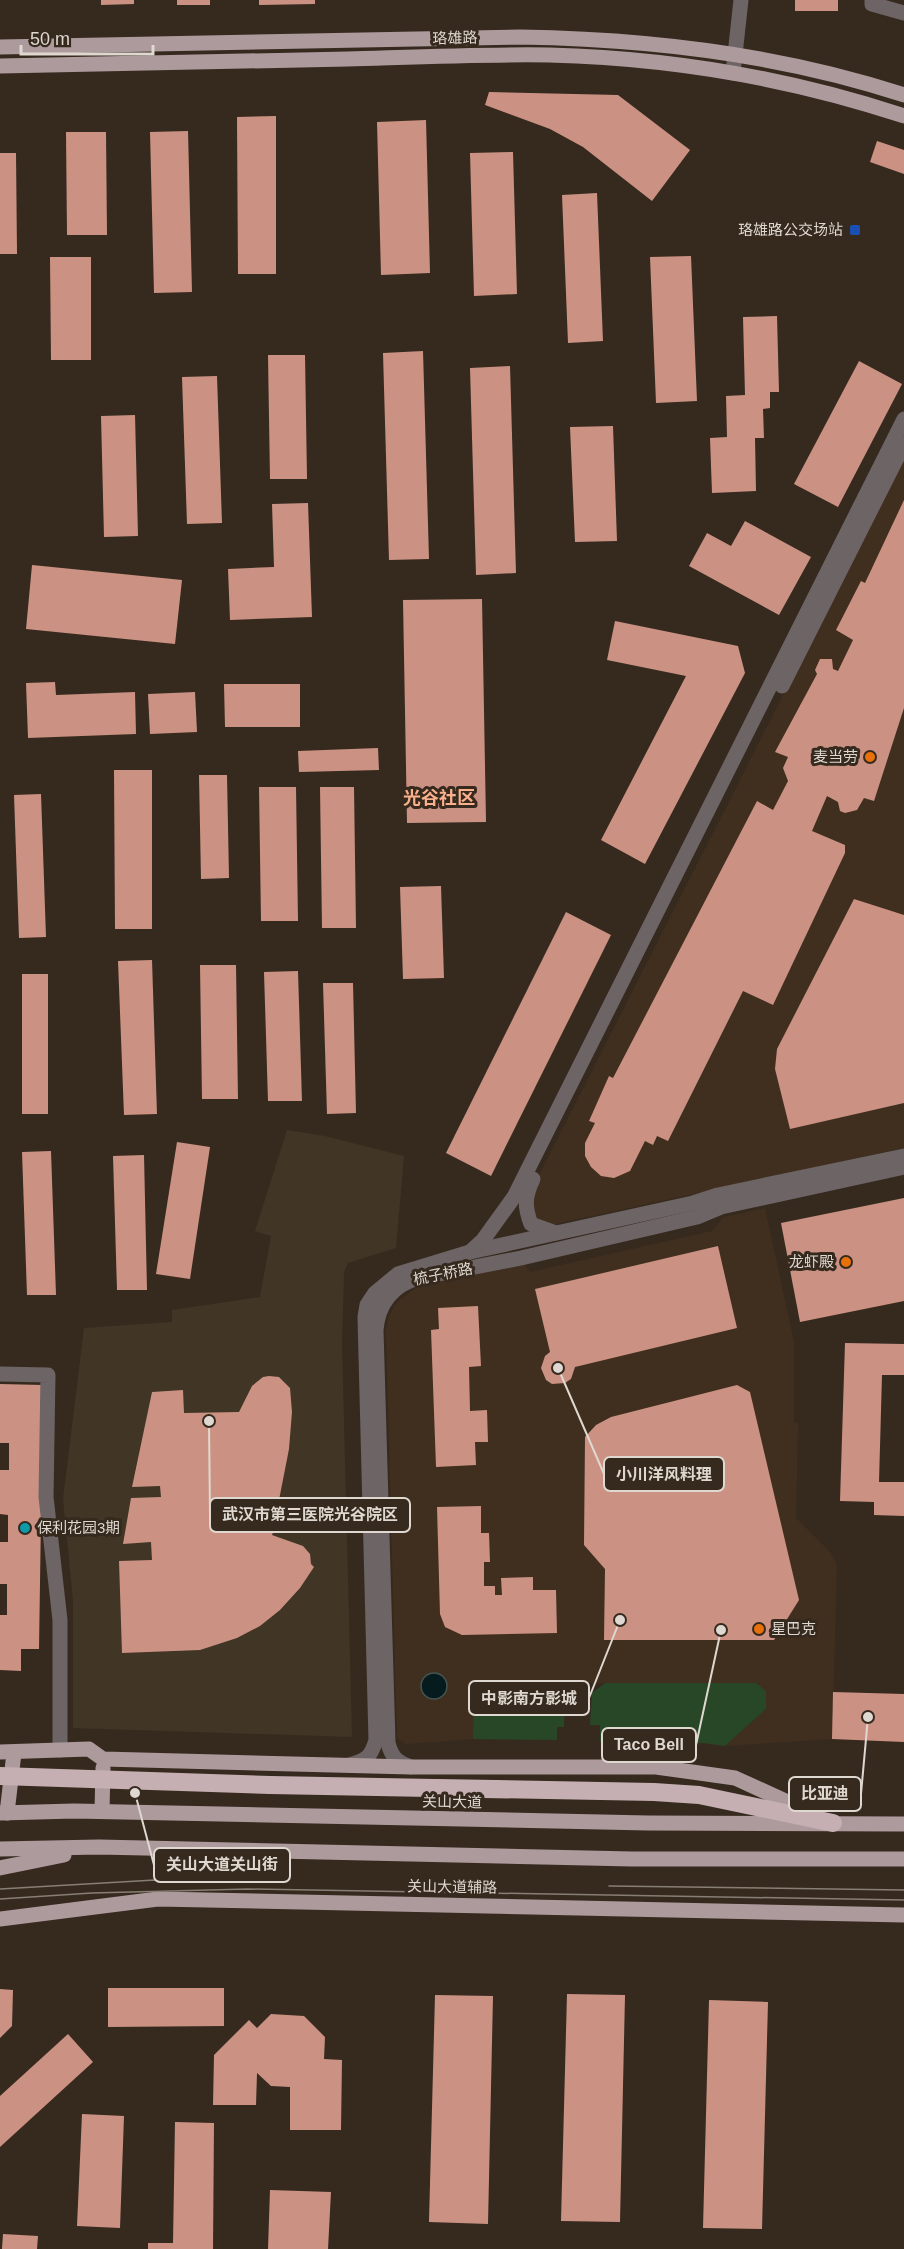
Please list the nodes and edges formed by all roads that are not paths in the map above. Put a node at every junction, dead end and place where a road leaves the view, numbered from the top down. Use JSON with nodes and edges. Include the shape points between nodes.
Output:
{"nodes":[{"id":1,"x":741,"y":0,"type":"edge"},
{"id":2,"x":872,"y":0,"type":"edge"},
{"id":3,"x":904,"y":12,"type":"edge"},
{"id":4,"x":0,"y":47,"type":"edge"},
{"id":5,"x":735,"y":55,"type":"junction"},
{"id":6,"x":0,"y":66,"type":"edge"},
{"id":7,"x":733,"y":73,"type":"junction"},
{"id":8,"x":904,"y":95,"type":"edge"},
{"id":9,"x":904,"y":116,"type":"edge"},
{"id":10,"x":904,"y":419,"type":"edge"},
{"id":11,"x":904,"y":444,"type":"edge"},
{"id":12,"x":904,"y":1156,"type":"edge"},
{"id":13,"x":904,"y":1167,"type":"edge"},
{"id":14,"x":559,"y":1234,"type":"junction"},
{"id":15,"x":470,"y":1252,"type":"junction"},
{"id":16,"x":0,"y":1374,"type":"edge"},
{"id":17,"x":60,"y":1750,"type":"junction"},
{"id":18,"x":7,"y":1752,"type":"edge"},
{"id":19,"x":103,"y":1759,"type":"junction"},
{"id":20,"x":349,"y":1765,"type":"junction"},
{"id":21,"x":411,"y":1767,"type":"junction"},
{"id":22,"x":0,"y":1776,"type":"edge"},
{"id":23,"x":102,"y":1811,"type":"junction"},
{"id":24,"x":2,"y":1813,"type":"edge"},
{"id":25,"x":833,"y":1823,"type":"junction"},
{"id":26,"x":904,"y":1824,"type":"edge"},
{"id":27,"x":99,"y":1848,"type":"junction"},
{"id":28,"x":0,"y":1849,"type":"edge"},
{"id":29,"x":904,"y":1859,"type":"edge"},
{"id":30,"x":0,"y":1868,"type":"edge"},
{"id":31,"x":904,"y":1915,"type":"edge"},
{"id":32,"x":0,"y":1918,"type":"edge"}],
"edges":[{"from":1,"to":5,"type":"street"},
{"from":2,"to":3,"type":"street","via":[[872,4]]},
{"from":4,"to":5,"type":"main road","name":"珞雄路","via":[[520,37],[636,41]]},
{"from":5,"to":7,"type":"street"},
{"from":5,"to":8,"type":"main road","name":"珞雄路","via":[[814,69]]},
{"from":6,"to":7,"type":"main road","name":"珞雄路","via":[[549,56],[675,64]]},
{"from":7,"to":9,"type":"main road","name":"珞雄路","via":[[835,94]]},
{"from":10,"to":15,"type":"street","via":[[514,1197]]},
{"from":11,"to":14,"type":"street","via":[[527,1192],[524,1208],[531,1224]]},
{"from":12,"to":14,"type":"street","name":"梳子桥路"},
{"from":13,"to":21,"type":"street","name":"梳子桥路","via":[[721,1207],[697,1217],[521,1258],[406,1281],[388,1297],[381,1306],[376,1330],[388,1731],[392,1755]]},
{"from":14,"to":15,"type":"street","name":"梳子桥路"},
{"from":15,"to":20,"type":"street","name":"梳子桥路","via":[[398,1274],[385,1283],[368,1305],[376,1740],[372,1754]]},
{"from":16,"to":17,"type":"street","via":[[48,1375],[46,1497],[60,1620]]},
{"from":17,"to":18,"type":"main road"},
{"from":17,"to":19,"type":"main road","via":[[88,1749]]},
{"from":18,"to":24,"type":"main road"},
{"from":19,"to":20,"type":"main road"},
{"from":19,"to":23,"type":"main road"},
{"from":20,"to":21,"type":"main road"},
{"from":21,"to":25,"type":"main road","via":[[668,1768],[735,1778]]},
{"from":22,"to":25,"type":"highway","bridge":true,"via":[[654,1792],[699,1795]]},
{"from":23,"to":24,"type":"main road","name":"关山大道"},
{"from":23,"to":25,"type":"main road","name":"关山大道","via":[[393,1819]]},
{"from":25,"to":26,"type":"main road","name":"关山大道"},
{"from":27,"to":28,"type":"main road"},
{"from":27,"to":29,"type":"main road","via":[[632,1859]]},
{"from":27,"to":30,"type":"main road"},
{"from":31,"to":32,"type":"main road","name":"关山大道辅路","via":[[158,1899]]}]}
